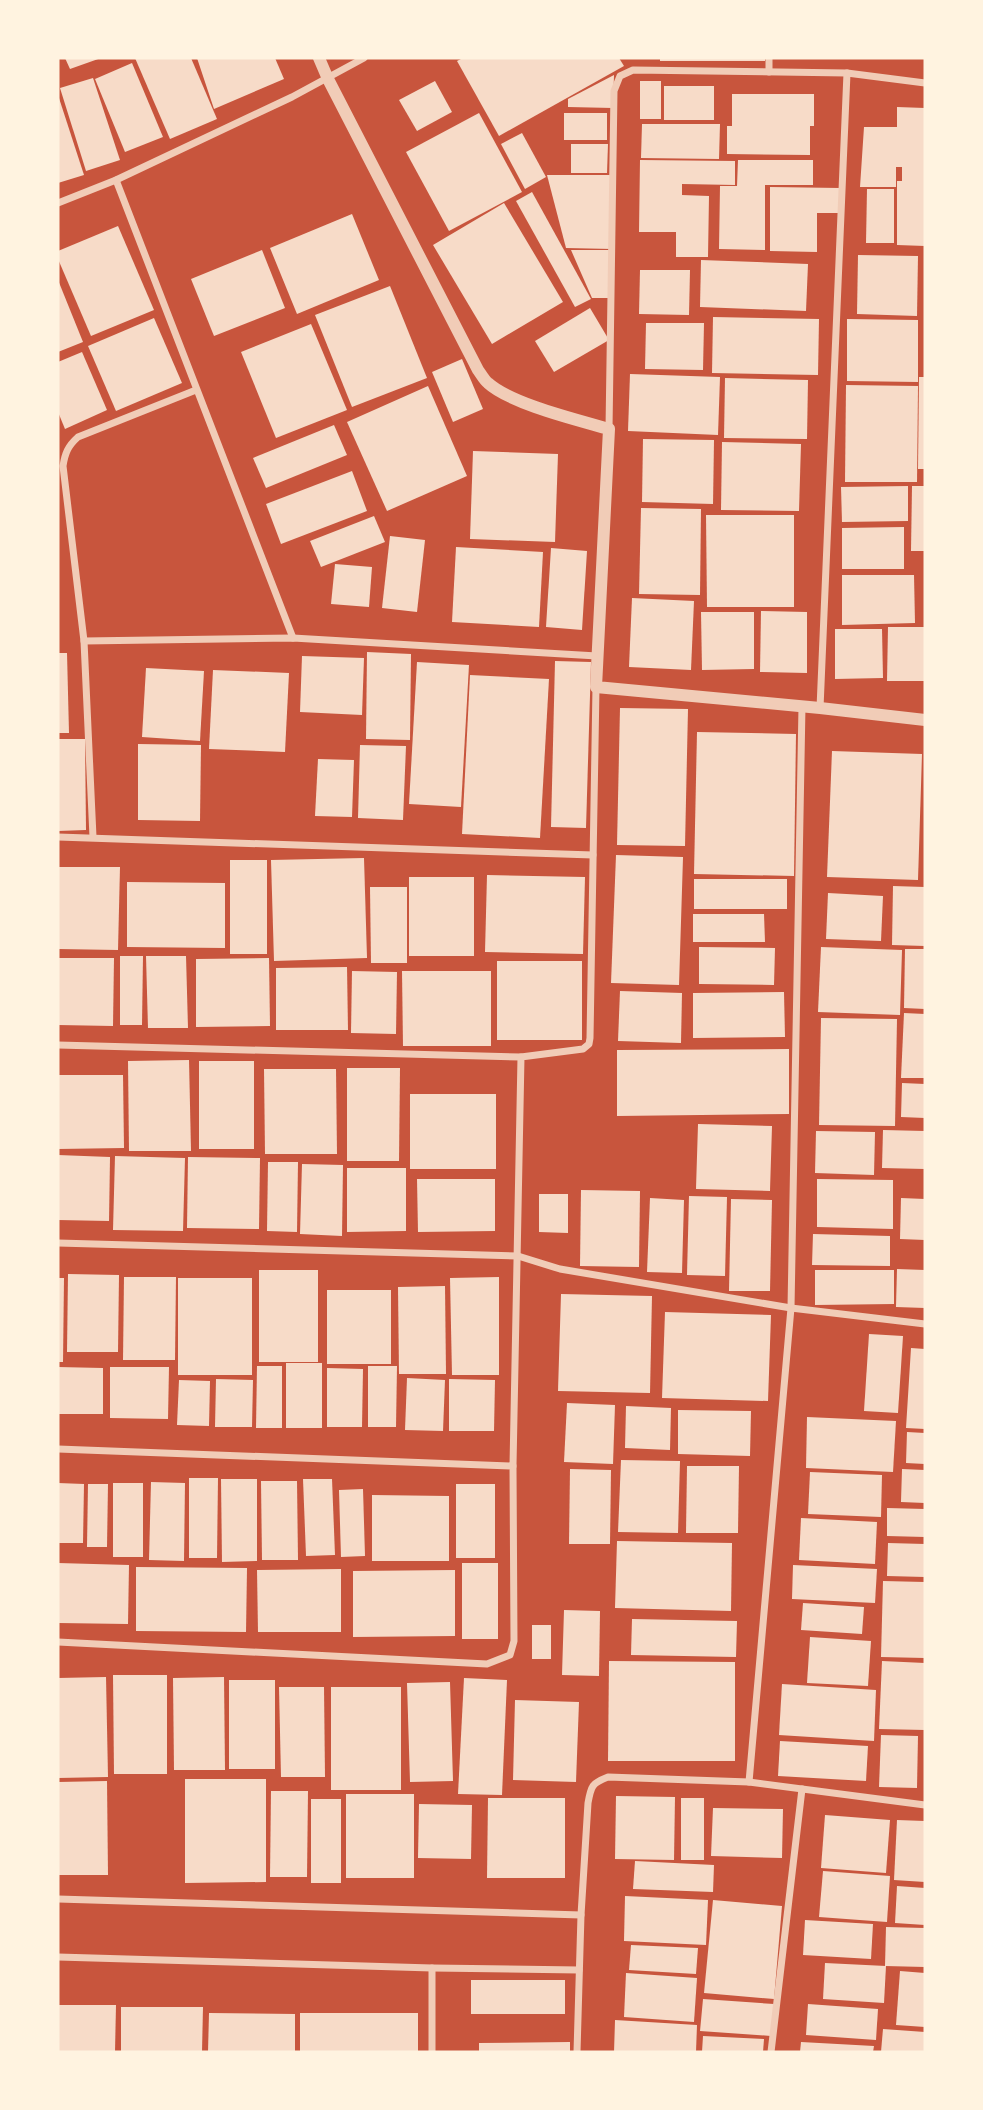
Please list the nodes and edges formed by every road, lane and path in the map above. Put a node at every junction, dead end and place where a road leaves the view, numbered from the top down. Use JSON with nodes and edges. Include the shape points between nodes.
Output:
{"nodes":[{"id":1,"x":319,"y":58,"type":"edge"},
{"id":2,"x":364,"y":58,"type":"edge"},
{"id":3,"x":769,"y":58,"type":"edge"},
{"id":4,"x":769,"y":72,"type":"junction"},
{"id":5,"x":847,"y":73,"type":"junction"},
{"id":6,"x":328,"y":79,"type":"junction"},
{"id":7,"x":925,"y":83,"type":"edge"},
{"id":8,"x":116,"y":180,"type":"junction"},
{"id":9,"x":58,"y":203,"type":"edge"},
{"id":10,"x":196,"y":390,"type":"junction"},
{"id":11,"x":609,"y":429,"type":"junction"},
{"id":12,"x":293,"y":638,"type":"junction"},
{"id":13,"x":84,"y":641,"type":"junction"},
{"id":14,"x":597,"y":656,"type":"junction"},
{"id":15,"x":596,"y":687,"type":"junction"},
{"id":16,"x":802,"y":706,"type":"junction"},
{"id":17,"x":820,"y":708,"type":"junction"},
{"id":18,"x":925,"y":720,"type":"edge"},
{"id":19,"x":58,"y":837,"type":"edge"},
{"id":20,"x":93,"y":837,"type":"junction"},
{"id":21,"x":593,"y":855,"type":"junction"},
{"id":22,"x":58,"y":1045,"type":"edge"},
{"id":23,"x":521,"y":1057,"type":"junction"},
{"id":24,"x":58,"y":1243,"type":"edge"},
{"id":25,"x":518,"y":1256,"type":"junction"},
{"id":26,"x":791,"y":1308,"type":"junction"},
{"id":27,"x":925,"y":1324,"type":"edge"},
{"id":28,"x":58,"y":1449,"type":"edge"},
{"id":29,"x":513,"y":1466,"type":"junction"},
{"id":30,"x":58,"y":1642,"type":"edge"},
{"id":31,"x":748,"y":1782,"type":"junction"},
{"id":32,"x":802,"y":1789,"type":"junction"},
{"id":33,"x":925,"y":1805,"type":"edge"},
{"id":34,"x":58,"y":1899,"type":"edge"},
{"id":35,"x":581,"y":1915,"type":"junction"},
{"id":36,"x":58,"y":1957,"type":"edge"},
{"id":37,"x":432,"y":1968,"type":"junction"},
{"id":38,"x":579,"y":1970,"type":"junction"},
{"id":39,"x":432,"y":2052,"type":"edge"},
{"id":40,"x":577,"y":2052,"type":"edge"},
{"id":41,"x":771,"y":2052,"type":"edge"}],
"edges":[{"from":1,"to":6,"type":"street"},
{"from":2,"to":6,"type":"street"},
{"from":3,"to":4,"type":"street"},
{"from":4,"to":5,"type":"street"},
{"from":4,"to":11,"type":"street","via":[[634,70],[620,76],[614,91]]},
{"from":5,"to":7,"type":"street"},
{"from":5,"to":17,"type":"street"},
{"from":6,"to":8,"type":"street"},
{"from":6,"to":11,"type":"street","via":[[487,382],[504,394]]},
{"from":8,"to":9,"type":"street"},
{"from":8,"to":10,"type":"street"},
{"from":10,"to":12,"type":"street"},
{"from":10,"to":13,"type":"street","via":[[78,437],[69,445],[63,466]]},
{"from":11,"to":14,"type":"street"},
{"from":12,"to":13,"type":"street"},
{"from":12,"to":14,"type":"street"},
{"from":13,"to":20,"type":"street"},
{"from":14,"to":15,"type":"street"},
{"from":15,"to":16,"type":"street"},
{"from":15,"to":21,"type":"street"},
{"from":16,"to":17,"type":"street"},
{"from":16,"to":26,"type":"street"},
{"from":17,"to":18,"type":"street"},
{"from":19,"to":20,"type":"street"},
{"from":20,"to":21,"type":"street"},
{"from":21,"to":23,"type":"street","via":[[589,1044],[583,1049]]},
{"from":22,"to":23,"type":"street"},
{"from":23,"to":25,"type":"street"},
{"from":24,"to":25,"type":"street"},
{"from":25,"to":26,"type":"street","via":[[560,1269]]},
{"from":25,"to":29,"type":"street"},
{"from":26,"to":27,"type":"street"},
{"from":26,"to":31,"type":"street"},
{"from":28,"to":29,"type":"street"},
{"from":29,"to":30,"type":"street","via":[[514,1641],[510,1655],[487,1664]]},
{"from":31,"to":32,"type":"street"},
{"from":31,"to":35,"type":"street","via":[[608,1777],[598,1781],[591,1787],[587,1803]]},
{"from":32,"to":33,"type":"street"},
{"from":32,"to":41,"type":"street"},
{"from":34,"to":35,"type":"street"},
{"from":35,"to":38,"type":"street"},
{"from":36,"to":37,"type":"street"},
{"from":37,"to":38,"type":"street"},
{"from":37,"to":39,"type":"street"},
{"from":38,"to":40,"type":"street"}]}
